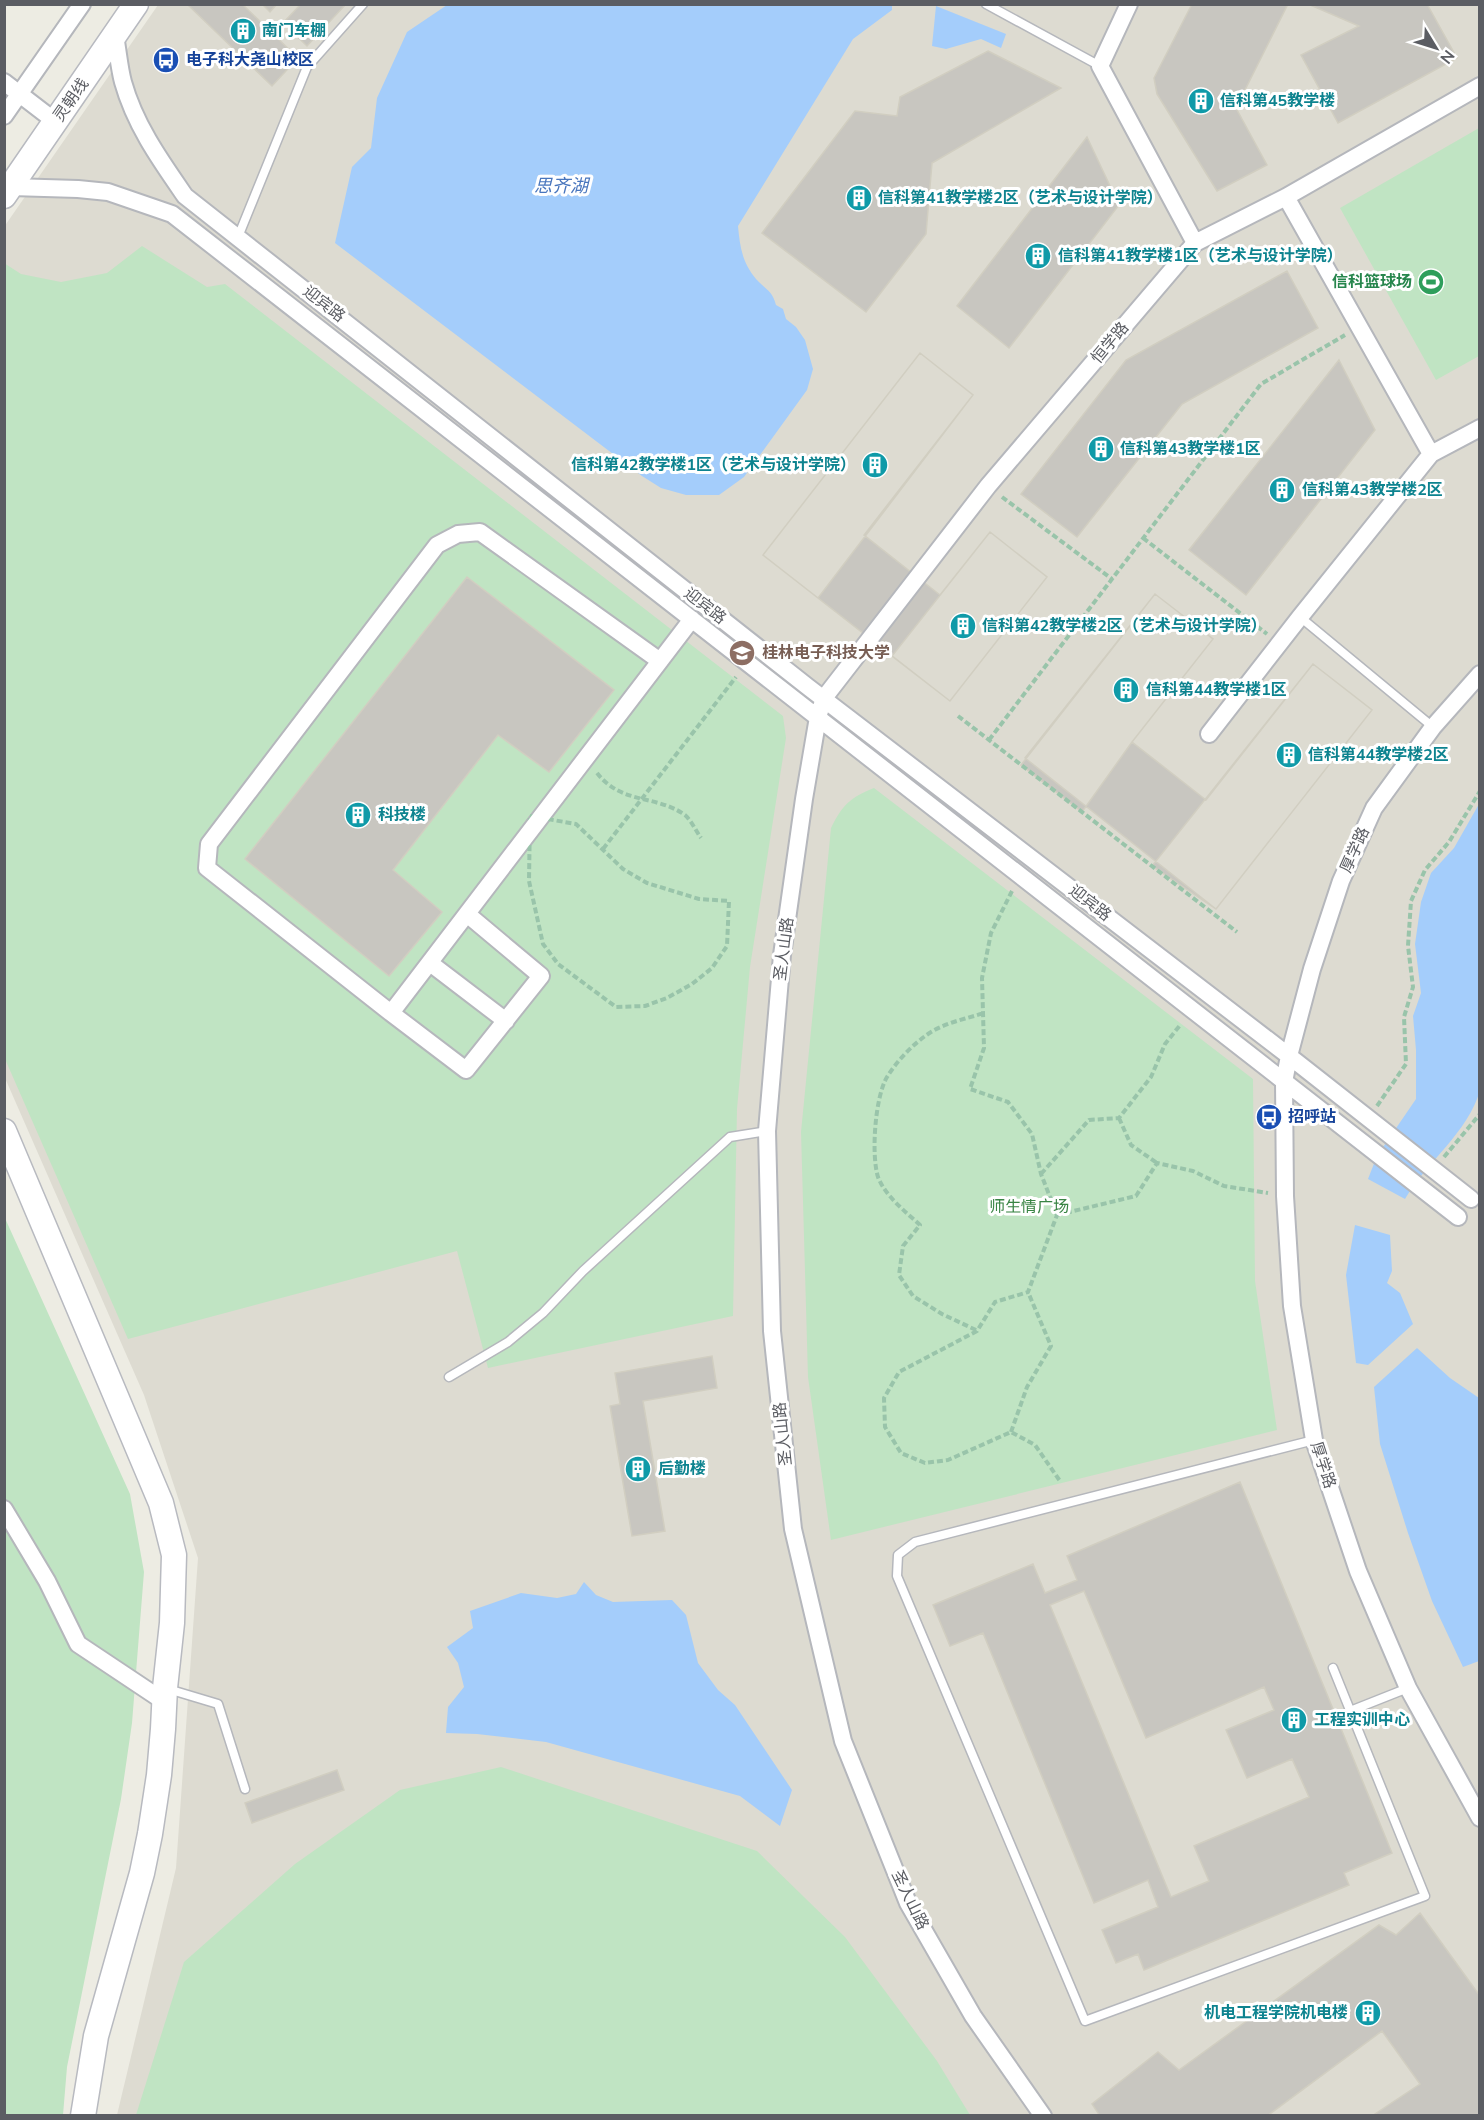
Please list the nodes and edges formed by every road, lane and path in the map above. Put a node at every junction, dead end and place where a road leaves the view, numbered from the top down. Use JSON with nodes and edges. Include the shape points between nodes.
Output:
{"nodes":[{"id":1,"x":82,"y":4,"type":"edge"},
{"id":2,"x":136,"y":4,"type":"edge"},
{"id":3,"x":363,"y":4,"type":"edge"},
{"id":4,"x":986,"y":4,"type":"edge"},
{"id":5,"x":1129,"y":4,"type":"edge"},
{"id":6,"x":115,"y":36,"type":"junction"},
{"id":7,"x":1100,"y":66,"type":"junction"},
{"id":8,"x":4,"y":82,"type":"edge"},
{"id":9,"x":1479,"y":86,"type":"edge"},
{"id":10,"x":20,"y":94,"type":"junction"},
{"id":11,"x":4,"y":116,"type":"edge"},
{"id":12,"x":56,"y":122,"type":"junction"},
{"id":13,"x":8,"y":191,"type":"edge"},
{"id":14,"x":1287,"y":197,"type":"junction"},
{"id":15,"x":238,"y":237,"type":"junction"},
{"id":16,"x":1195,"y":243,"type":"junction"},
{"id":17,"x":1358,"y":327,"type":"junction"},
{"id":18,"x":1479,"y":428,"type":"edge"},
{"id":19,"x":1431,"y":454,"type":"junction"},
{"id":20,"x":988,"y":486,"type":"junction"},
{"id":21,"x":1143,"y":538,"type":"junction"},
{"id":22,"x":1112,"y":579,"type":"junction"},
{"id":23,"x":1300,"y":617,"type":"junction"},
{"id":24,"x":692,"y":619,"type":"junction"},
{"id":25,"x":1280,"y":644,"type":"junction"},
{"id":26,"x":660,"y":661,"type":"junction"},
{"id":27,"x":747,"y":662,"type":"junction"},
{"id":28,"x":1479,"y":674,"type":"edge"},
{"id":29,"x":824,"y":698,"type":"junction"},
{"id":30,"x":958,"y":716,"type":"dead end"},
{"id":31,"x":818,"y":717,"type":"junction"},
{"id":32,"x":1433,"y":727,"type":"junction"},
{"id":33,"x":1209,"y":734,"type":"dead end"},
{"id":34,"x":989,"y":740,"type":"junction"},
{"id":35,"x":593,"y":767,"type":"dead end"},
{"id":36,"x":1479,"y":791,"type":"edge"},
{"id":37,"x":642,"y":799,"type":"junction"},
{"id":38,"x":701,"y":838,"type":"dead end"},
{"id":39,"x":603,"y":849,"type":"junction"},
{"id":40,"x":1020,"y":874,"type":"junction"},
{"id":41,"x":467,"y":914,"type":"junction"},
{"id":42,"x":1237,"y":932,"type":"dead end"},
{"id":43,"x":429,"y":963,"type":"junction"},
{"id":44,"x":1193,"y":1009,"type":"junction"},
{"id":45,"x":391,"y":1013,"type":"junction"},
{"id":46,"x":984,"y":1013,"type":"junction"},
{"id":47,"x":506,"y":1021,"type":"junction"},
{"id":48,"x":1289,"y":1056,"type":"junction"},
{"id":49,"x":1284,"y":1082,"type":"junction"},
{"id":50,"x":1479,"y":1114,"type":"edge"},
{"id":51,"x":1119,"y":1118,"type":"junction"},
{"id":52,"x":1369,"y":1119,"type":"junction"},
{"id":53,"x":4,"y":1131,"type":"edge"},
{"id":54,"x":766,"y":1131,"type":"junction"},
{"id":55,"x":1157,"y":1163,"type":"junction"},
{"id":56,"x":1434,"y":1170,"type":"junction"},
{"id":57,"x":1041,"y":1174,"type":"junction"},
{"id":58,"x":1285,"y":1196,"type":"junction"},
{"id":59,"x":1471,"y":1199,"type":"dead end"},
{"id":60,"x":1057,"y":1215,"type":"junction"},
{"id":61,"x":1458,"y":1217,"type":"dead end"},
{"id":62,"x":1028,"y":1292,"type":"junction"},
{"id":63,"x":977,"y":1331,"type":"junction"},
{"id":64,"x":449,"y":1377,"type":"dead end"},
{"id":65,"x":1011,"y":1432,"type":"junction"},
{"id":66,"x":1314,"y":1440,"type":"junction"},
{"id":67,"x":1060,"y":1482,"type":"dead end"},
{"id":68,"x":4,"y":1509,"type":"edge"},
{"id":69,"x":1333,"y":1668,"type":"dead end"},
{"id":70,"x":1408,"y":1688,"type":"junction"},
{"id":71,"x":165,"y":1695,"type":"junction"},
{"id":72,"x":1350,"y":1711,"type":"junction"},
{"id":73,"x":244,"y":1789,"type":"dead end"},
{"id":74,"x":1479,"y":1818,"type":"edge"},
{"id":75,"x":83,"y":2115,"type":"edge"},
{"id":76,"x":1043,"y":2115,"type":"edge"}],
"edges":[{"from":1,"to":10,"type":"street"},
{"from":2,"to":6,"type":"street","name":"灵朝线"},
{"from":3,"to":15,"type":"lane","via":[[307,67]]},
{"from":4,"to":7,"type":"lane"},
{"from":5,"to":7,"type":"street"},
{"from":6,"to":12,"type":"street","name":"灵朝线"},
{"from":6,"to":15,"type":"street","name":"迎宾路","via":[[123,81],[146,138],[185,196]]},
{"from":7,"to":16,"type":"street"},
{"from":8,"to":10,"type":"street"},
{"from":9,"to":14,"type":"street","name":"恒学路"},
{"from":10,"to":11,"type":"street"},
{"from":10,"to":12,"type":"street"},
{"from":12,"to":13,"type":"street","name":"灵朝线"},
{"from":13,"to":24,"type":"street","name":"迎宾路","via":[[108,192],[172,214]]},
{"from":14,"to":16,"type":"street","name":"恒学路"},
{"from":14,"to":17,"type":"street"},
{"from":15,"to":29,"type":"street","name":"迎宾路"},
{"from":16,"to":20,"type":"street","name":"恒学路"},
{"from":17,"to":19,"type":"street"},
{"from":17,"to":21,"type":"path","via":[[1261,384]]},
{"from":18,"to":19,"type":"street"},
{"from":19,"to":23,"type":"street"},
{"from":20,"to":22,"type":"path"},
{"from":20,"to":29,"type":"street","name":"恒学路"},
{"from":21,"to":22,"type":"path"},
{"from":21,"to":25,"type":"path"},
{"from":22,"to":34,"type":"path"},
{"from":23,"to":25,"type":"street"},
{"from":23,"to":32,"type":"lane"},
{"from":24,"to":26,"type":"street"},
{"from":24,"to":27,"type":"street","name":"迎宾路"},
{"from":25,"to":33,"type":"street"},
{"from":26,"to":41,"type":"street"},
{"from":26,"to":45,"type":"street","via":[[480,532],[458,534],[437,545],[209,844],[207,868]]},
{"from":27,"to":31,"type":"street","name":"迎宾路"},
{"from":27,"to":37,"type":"path"},
{"from":28,"to":32,"type":"street","name":"厚学路"},
{"from":29,"to":31,"type":"street","name":"圣人山路"},
{"from":29,"to":48,"type":"street","name":"迎宾路"},
{"from":30,"to":34,"type":"path"},
{"from":31,"to":40,"type":"street","name":"迎宾路"},
{"from":31,"to":54,"type":"street","name":"圣人山路","via":[[782,955]]},
{"from":32,"to":48,"type":"street","name":"厚学路","via":[[1374,807],[1341,881]]},
{"from":34,"to":42,"type":"path"},
{"from":35,"to":37,"type":"path","via":[[605,784]]},
{"from":36,"to":52,"type":"path","via":[[1449,842],[1425,870],[1411,902],[1408,946],[1413,987],[1404,1017],[1406,1064]]},
{"from":37,"to":38,"type":"path","via":[[686,816]]},
{"from":37,"to":39,"type":"path"},
{"from":39,"to":39,"type":"path","via":[[576,824],[530,816],[529,881],[535,915],[543,944],[558,964],[616,1007],[645,1006],[692,984],[712,968],[727,946],[729,901],[699,899],[647,883]]},
{"from":40,"to":44,"type":"street","name":"迎宾路"},
{"from":40,"to":46,"type":"path","via":[[991,933],[982,978]]},
{"from":41,"to":43,"type":"street"},
{"from":41,"to":47,"type":"street","via":[[541,976]]},
{"from":43,"to":45,"type":"street"},
{"from":43,"to":47,"type":"street"},
{"from":44,"to":49,"type":"street","name":"迎宾路"},
{"from":44,"to":51,"type":"path","via":[[1165,1044],[1151,1077]]},
{"from":45,"to":47,"type":"street","via":[[466,1070]]},
{"from":46,"to":57,"type":"path","via":[[984,1048],[970,1089],[1008,1102],[1032,1134]]},
{"from":46,"to":63,"type":"path","via":[[928,1034],[905,1053],[885,1079],[874,1141],[878,1177],[896,1203],[920,1225],[903,1246],[899,1275],[913,1296]]},
{"from":48,"to":49,"type":"street","name":"厚学路"},
{"from":48,"to":52,"type":"street","name":"迎宾路"},
{"from":49,"to":58,"type":"street","name":"厚学路"},
{"from":49,"to":61,"type":"street","name":"迎宾路"},
{"from":50,"to":56,"type":"path"},
{"from":51,"to":55,"type":"path","via":[[1131,1145]]},
{"from":51,"to":57,"type":"path","via":[[1089,1120]]},
{"from":52,"to":56,"type":"street","name":"迎宾路"},
{"from":53,"to":71,"type":"street","via":[[168,1525],[174,1555]]},
{"from":54,"to":64,"type":"lane","via":[[730,1137],[543,1313],[508,1342]]},
{"from":54,"to":76,"type":"street","name":"圣人山路","via":[[772,1331],[793,1529],[843,1742],[908,1903],[973,2016]]},
{"from":55,"to":58,"type":"path","via":[[1193,1171],[1224,1186]]},
{"from":55,"to":60,"type":"path","via":[[1136,1196]]},
{"from":56,"to":59,"type":"street","name":"迎宾路"},
{"from":57,"to":60,"type":"path"},
{"from":58,"to":66,"type":"street","name":"厚学路","via":[[1292,1306]]},
{"from":60,"to":62,"type":"path"},
{"from":62,"to":63,"type":"path","via":[[995,1302]]},
{"from":62,"to":65,"type":"path","via":[[1051,1346],[1027,1387]]},
{"from":63,"to":65,"type":"path","via":[[899,1371],[884,1398],[885,1427],[901,1453],[925,1463],[948,1460]]},
{"from":65,"to":67,"type":"path","via":[[1035,1445]]},
{"from":66,"to":70,"type":"street","name":"厚学路","via":[[1358,1570]]},
{"from":66,"to":72,"type":"lane","via":[[915,1542],[898,1555],[897,1576],[1085,2021],[1425,1896]]},
{"from":68,"to":71,"type":"street","via":[[47,1581],[78,1644]]},
{"from":69,"to":72,"type":"lane"},
{"from":70,"to":72,"type":"lane"},
{"from":70,"to":74,"type":"street","name":"厚学路"},
{"from":71,"to":73,"type":"lane","via":[[218,1704]]},
{"from":71,"to":75,"type":"street","via":[[150,1834],[96,2036]]}]}
